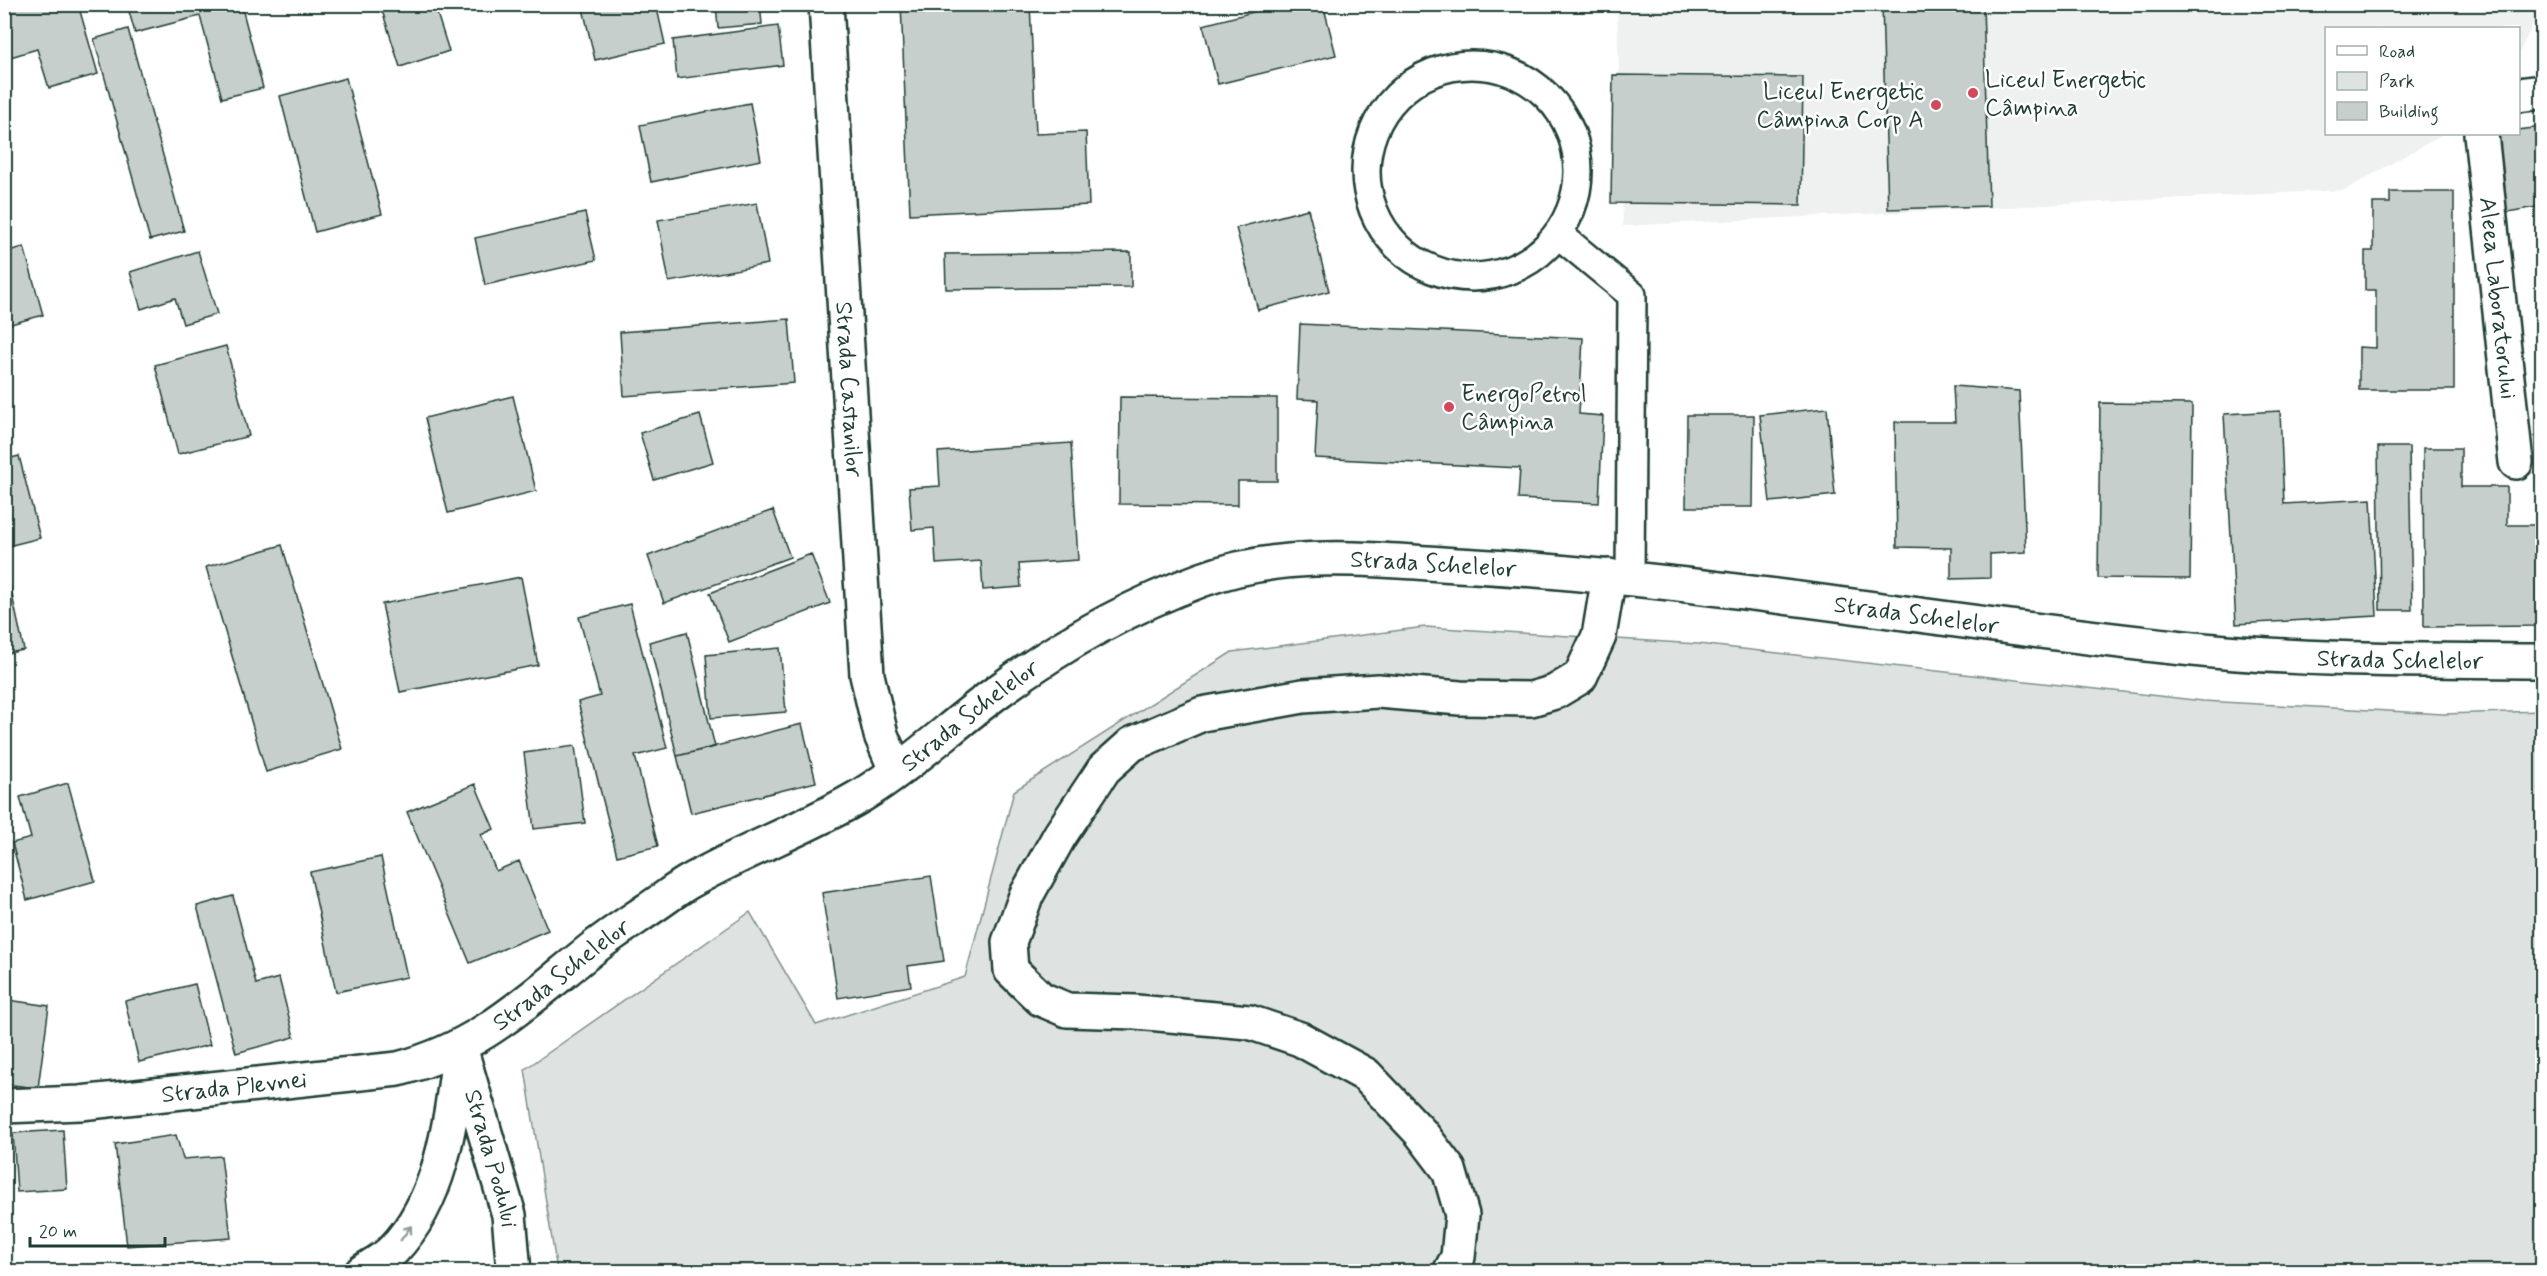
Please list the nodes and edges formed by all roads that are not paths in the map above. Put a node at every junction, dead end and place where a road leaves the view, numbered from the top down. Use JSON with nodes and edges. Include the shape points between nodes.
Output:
{"nodes":[{"id":1,"x":826,"y":4,"type":"edge"},
{"id":2,"x":2542,"y":92,"type":"edge"},
{"id":3,"x":2520,"y":95,"type":"edge"},
{"id":4,"x":2481,"y":135,"type":"edge"},
{"id":5,"x":1558,"y":234,"type":"junction"},
{"id":6,"x":2516,"y":462,"type":"dead end"},
{"id":7,"x":1620,"y":576,"type":"junction"},
{"id":8,"x":2542,"y":661,"type":"edge"},
{"id":9,"x":896,"y":770,"type":"junction"},
{"id":10,"x":460,"y":1047,"type":"junction"},
{"id":11,"x":4,"y":1106,"type":"edge"},
{"id":12,"x":362,"y":1272,"type":"edge"},
{"id":13,"x":514,"y":1272,"type":"edge"},
{"id":14,"x":1450,"y":1272,"type":"edge"}],
"edges":[{"from":1,"to":9,"type":"street","name":"Strada Castanilor","via":[[867,675],[881,735]]},
{"from":2,"to":3,"type":"street"},
{"from":4,"to":6,"type":"street","name":"Aleea Laboratorului"},
{"from":5,"to":5,"type":"lane","via":[[1572,209],[1578,181],[1577,153],[1569,125],[1553,102],[1532,83],[1497,68],[1452,67],[1426,76],[1404,90],[1385,111],[1373,134],[1367,187],[1375,214],[1407,256],[1431,270],[1458,277],[1486,277],[1514,269],[1538,254]]},
{"from":5,"to":7,"type":"lane","via":[[1632,295]]},
{"from":7,"to":8,"type":"street","name":"Strada Schelelor","via":[[2206,650],[2296,657]]},
{"from":7,"to":9,"type":"street","name":"Strada Schelelor","via":[[1330,558],[1273,561],[1208,577],[1145,602],[1082,638],[1003,688]]},
{"from":7,"to":14,"type":"street","via":[[1580,677],[1555,692],[1532,699],[1378,691],[1303,696],[1202,714],[1132,744],[1104,769],[1060,836],[1026,896],[1009,942],[1011,970],[1041,999],[1068,1010],[1249,1022],[1300,1039],[1366,1076],[1421,1133],[1449,1170],[1462,1215],[1458,1257]]},
{"from":9,"to":10,"type":"street","name":"Strada Schelelor","via":[[829,813],[686,884],[599,944],[496,1026]]},
{"from":10,"to":11,"type":"street","name":"Strada Plevnei","via":[[398,1069],[80,1102]]},
{"from":12,"to":10,"type":"street","one_way":true,"via":[[392,1251],[420,1213],[442,1159]]},
{"from":10,"to":13,"type":"street","name":"Strada Podului","via":[[509,1215]]}]}
